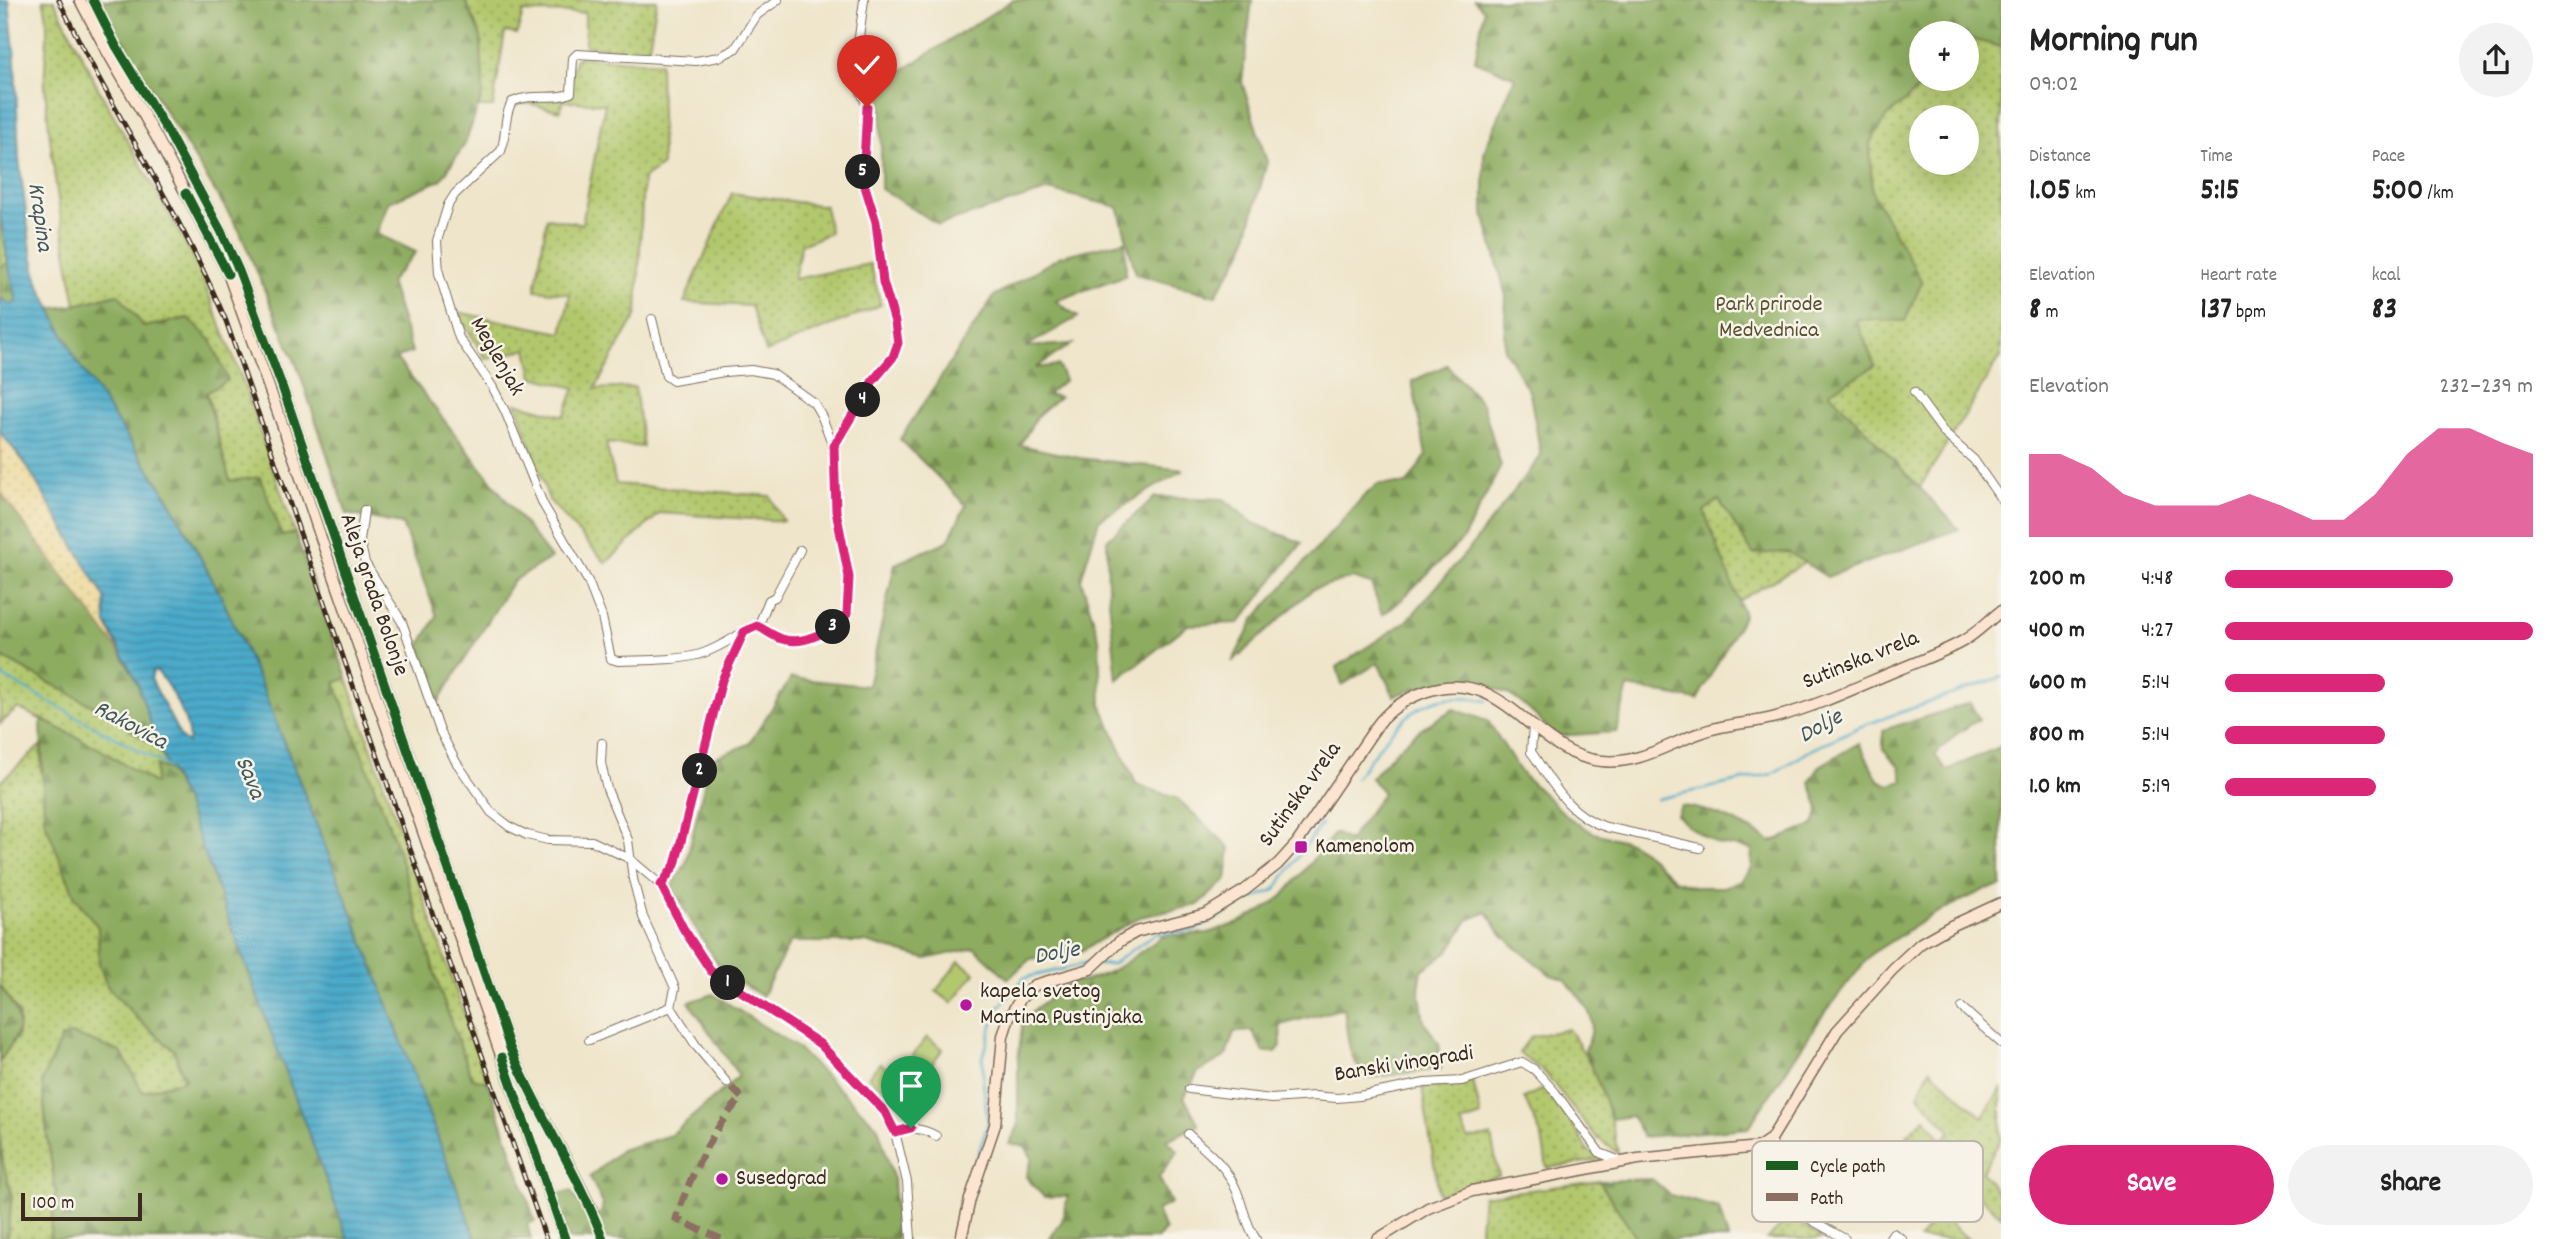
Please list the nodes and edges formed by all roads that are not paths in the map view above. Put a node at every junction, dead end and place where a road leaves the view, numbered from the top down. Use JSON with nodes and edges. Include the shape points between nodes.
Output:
{"nodes":[{"id":1,"x":80,"y":0,"type":"edge"},
{"id":2,"x":93,"y":0,"type":"edge"},
{"id":3,"x":778,"y":0,"type":"edge"},
{"id":4,"x":864,"y":0,"type":"edge"},
{"id":5,"x":652,"y":318,"type":"dead end"},
{"id":6,"x":1914,"y":392,"type":"dead end"},
{"id":7,"x":834,"y":446,"type":"junction"},
{"id":8,"x":2001,"y":499,"type":"edge"},
{"id":9,"x":364,"y":510,"type":"dead end"},
{"id":10,"x":800,"y":550,"type":"dead end"},
{"id":11,"x":2001,"y":611,"type":"edge"},
{"id":12,"x":758,"y":627,"type":"junction"},
{"id":13,"x":744,"y":632,"type":"junction"},
{"id":14,"x":1533,"y":726,"type":"junction"},
{"id":15,"x":602,"y":743,"type":"dead end"},
{"id":16,"x":1700,"y":848,"type":"dead end"},
{"id":17,"x":630,"y":859,"type":"junction"},
{"id":18,"x":661,"y":885,"type":"junction"},
{"id":19,"x":2001,"y":903,"type":"edge"},
{"id":20,"x":671,"y":1007,"type":"junction"},
{"id":21,"x":1962,"y":1008,"type":"dead end"},
{"id":22,"x":589,"y":1040,"type":"dead end"},
{"id":23,"x":2001,"y":1043,"type":"edge"},
{"id":24,"x":727,"y":1083,"type":"dead end"},
{"id":25,"x":1189,"y":1089,"type":"dead end"},
{"id":26,"x":895,"y":1132,"type":"junction"},
{"id":27,"x":1188,"y":1134,"type":"dead end"},
{"id":28,"x":936,"y":1136,"type":"dead end"},
{"id":29,"x":1771,"y":1139,"type":"joint"},
{"id":30,"x":1768,"y":1141,"type":"edge"},
{"id":31,"x":1752,"y":1148,"type":"edge"},
{"id":32,"x":1623,"y":1162,"type":"junction"},
{"id":33,"x":593,"y":1213,"type":"tunnel mouth"},
{"id":34,"x":1816,"y":1222,"type":"edge"},
{"id":35,"x":565,"y":1239,"type":"edge"},
{"id":36,"x":911,"y":1239,"type":"edge"},
{"id":37,"x":961,"y":1239,"type":"edge"},
{"id":38,"x":1256,"y":1239,"type":"edge"},
{"id":39,"x":1378,"y":1239,"type":"edge"},
{"id":40,"x":1845,"y":1239,"type":"edge"},
{"id":41,"x":1889,"y":1239,"type":"edge"},
{"id":42,"x":1902,"y":1239,"type":"edge"}],
"edges":[{"from":1,"to":35,"type":"main road","name":"Aleja grada Bolonje","via":[[229,276]]},
{"from":2,"to":33,"type":"main road","name":"Aleja grada Bolonje","via":[[239,271],[510,1048]]},
{"from":3,"to":13,"type":"street","name":"Meglenjak","via":[[757,15],[736,49],[719,57],[696,61],[577,54],[570,93],[512,102],[501,151],[455,194],[438,241],[439,273],[459,338],[496,394],[543,504],[588,581],[611,659],[698,655]]},
{"from":4,"to":7,"type":"street","via":[[854,74],[867,107],[863,180],[876,222],[883,282],[898,343]]},
{"from":5,"to":7,"type":"street","via":[[666,376],[673,381],[704,373],[751,370],[773,374],[818,409]]},
{"from":6,"to":8,"type":"street","via":[[1945,434],[1974,460]]},
{"from":7,"to":12,"type":"street","via":[[836,511],[849,577],[847,614],[807,639],[791,641]]},
{"from":9,"to":17,"type":"street","via":[[360,541],[365,563],[402,622],[440,731],[491,812],[527,835],[592,841]]},
{"from":10,"to":12,"type":"street"},
{"from":11,"to":14,"type":"main road","name":"Sutinska vrela","via":[[1962,642],[1846,692],[1775,718],[1702,732],[1631,759],[1583,757]]},
{"from":12,"to":13,"type":"street"},
{"from":13,"to":18,"type":"street","via":[[722,680],[675,865]]},
{"from":14,"to":16,"type":"street","via":[[1531,752],[1578,814],[1606,827]]},
{"from":14,"to":37,"type":"main road","name":"Sutinska vrela","via":[[1491,694],[1469,687],[1442,687],[1411,698],[1380,722],[1297,843],[1245,890],[1206,914],[1136,932],[1090,970],[1035,985],[1009,1017],[1001,1048],[995,1125]]},
{"from":15,"to":17,"type":"street","via":[[607,789],[628,840]]},
{"from":17,"to":18,"type":"street"},
{"from":17,"to":20,"type":"street","via":[[643,917],[675,988]]},
{"from":18,"to":26,"type":"street","via":[[711,971],[820,1044],[885,1112]]},
{"from":19,"to":29,"type":"main road","via":[[1921,943],[1893,969],[1838,1031]]},
{"from":20,"to":22,"type":"street"},
{"from":20,"to":24,"type":"street","via":[[696,1047]]},
{"from":21,"to":23,"type":"street"},
{"from":25,"to":32,"type":"street","name":"Banski vinogradi","via":[[1257,1098],[1337,1098],[1462,1081],[1522,1062],[1555,1092],[1600,1153]]},
{"from":26,"to":28,"type":"street","via":[[911,1128]]},
{"from":26,"to":36,"type":"street","via":[[907,1182]]},
{"from":27,"to":38,"type":"street","via":[[1233,1182]]},
{"from":29,"to":30,"type":"main road"},
{"from":31,"to":32,"type":"main road"},
{"from":32,"to":39,"type":"main road","via":[[1472,1191],[1428,1208]]},
{"from":34,"to":40,"type":"street"},
{"from":41,"to":42,"type":"street","via":[[1892,1233]]}]}
